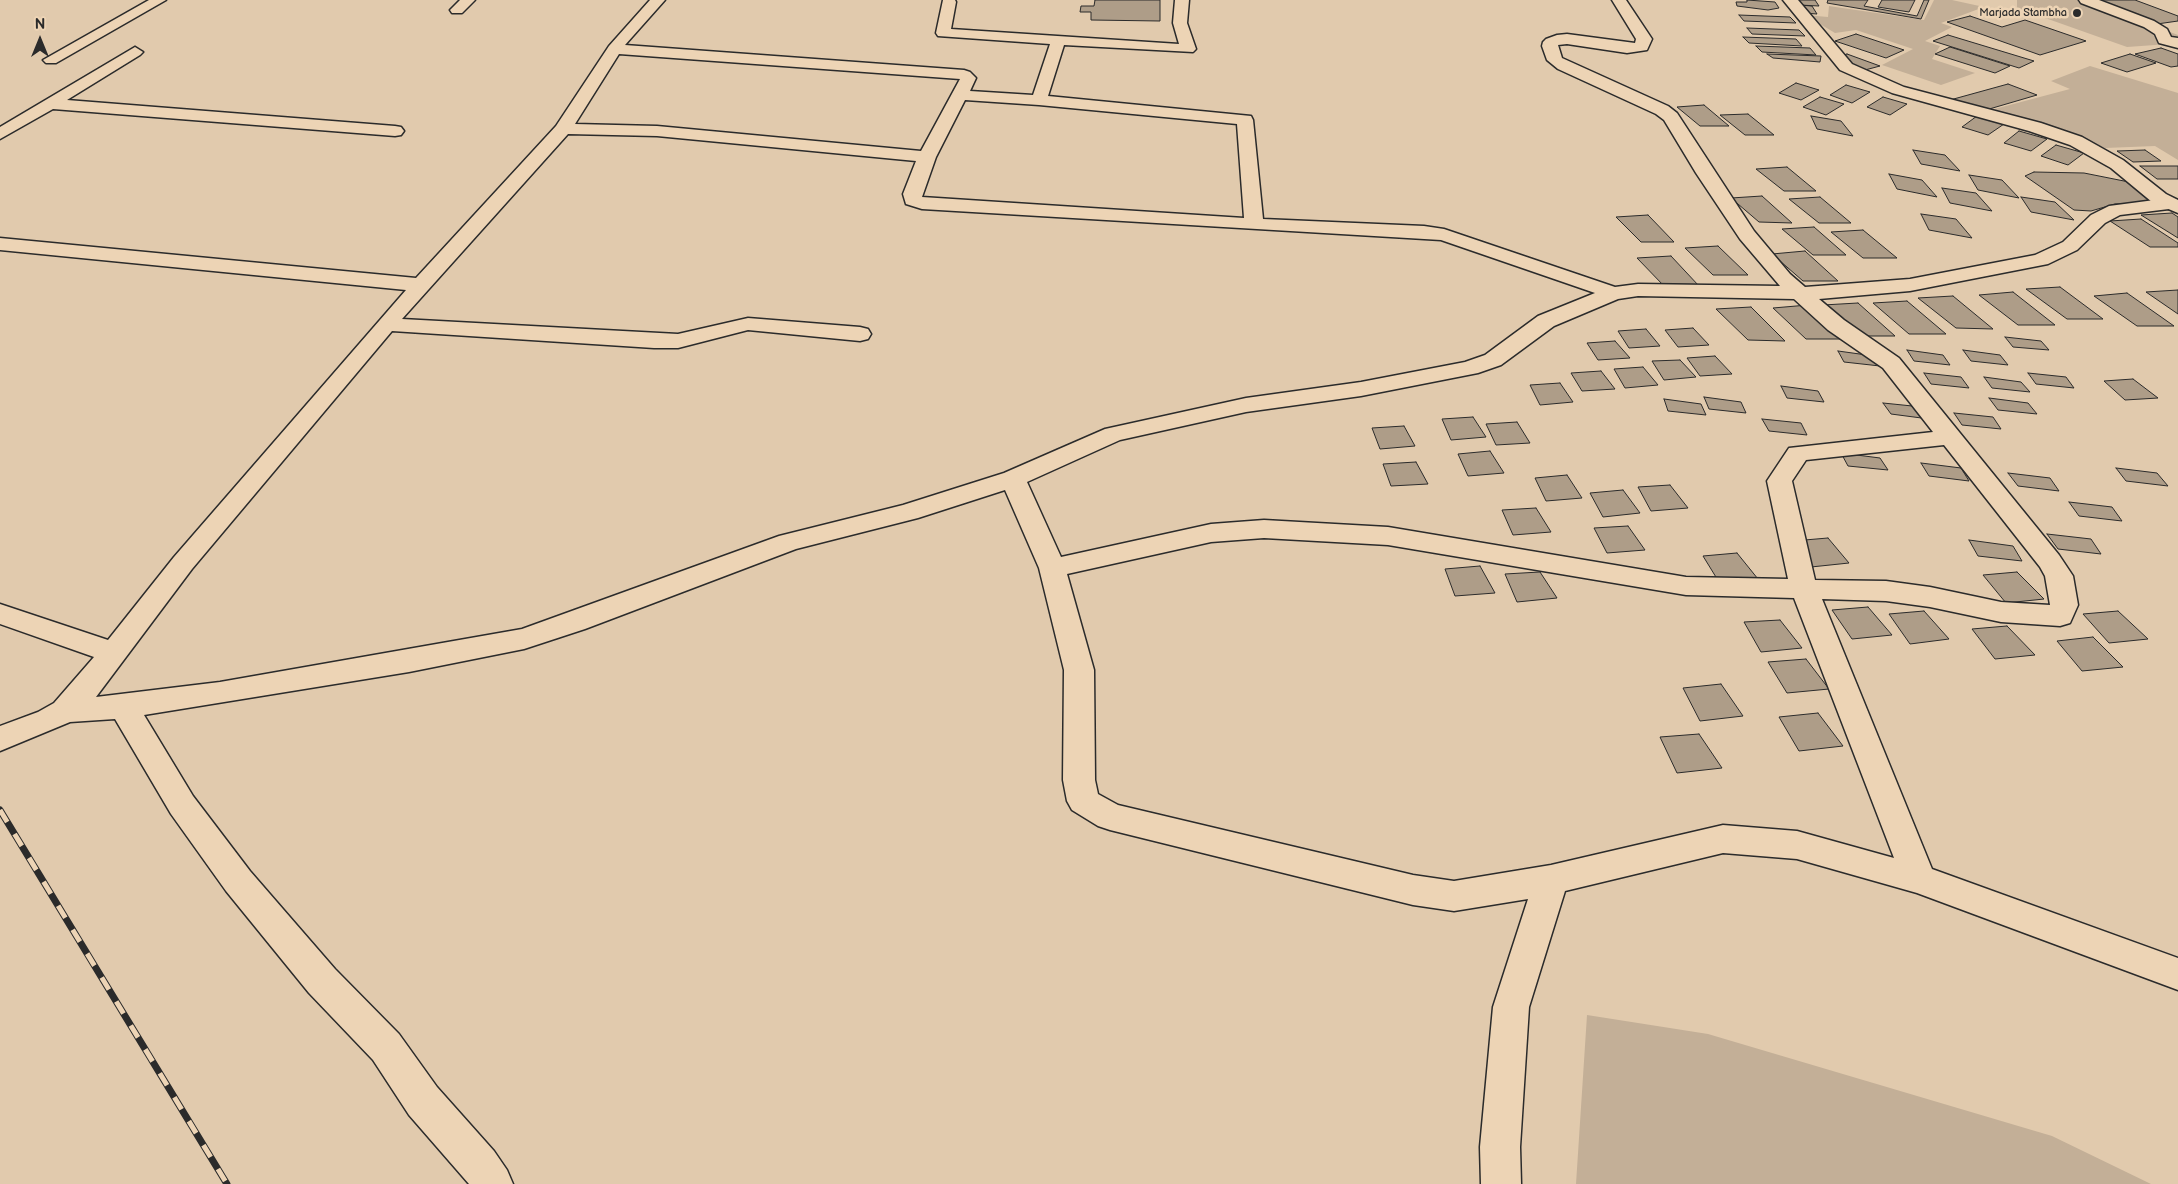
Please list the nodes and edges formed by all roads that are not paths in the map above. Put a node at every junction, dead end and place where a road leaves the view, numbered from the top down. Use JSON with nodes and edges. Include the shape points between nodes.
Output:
{"nodes":[{"id":1,"x":159,"y":0,"type":"edge"},
{"id":2,"x":468,"y":0,"type":"edge"},
{"id":3,"x":658,"y":0,"type":"edge"},
{"id":4,"x":1182,"y":0,"type":"edge"},
{"id":5,"x":1619,"y":0,"type":"edge"},
{"id":6,"x":1790,"y":0,"type":"edge"},
{"id":7,"x":2086,"y":0,"type":"edge"},
{"id":8,"x":948,"y":2,"type":"dead end"},
{"id":9,"x":456,"y":10,"type":"dead end"},
{"id":10,"x":2178,"y":30,"type":"edge"},
{"id":11,"x":2162,"y":32,"type":"junction"},
{"id":12,"x":1058,"y":42,"type":"junction"},
{"id":13,"x":2178,"y":43,"type":"edge"},
{"id":14,"x":614,"y":49,"type":"junction"},
{"id":15,"x":135,"y":52,"type":"dead end"},
{"id":16,"x":51,"y":60,"type":"dead end"},
{"id":17,"x":960,"y":95,"type":"junction"},
{"id":18,"x":1039,"y":100,"type":"junction"},
{"id":19,"x":53,"y":104,"type":"junction"},
{"id":20,"x":563,"y":128,"type":"junction"},
{"id":21,"x":395,"y":131,"type":"dead end"},
{"id":22,"x":0,"y":134,"type":"edge"},
{"id":23,"x":927,"y":157,"type":"junction"},
{"id":24,"x":2174,"y":206,"type":"edge"},
{"id":25,"x":1254,"y":224,"type":"junction"},
{"id":26,"x":0,"y":244,"type":"edge"},
{"id":27,"x":422,"y":285,"type":"junction"},
{"id":28,"x":1797,"y":292,"type":"junction"},
{"id":29,"x":1614,"y":293,"type":"junction"},
{"id":30,"x":386,"y":324,"type":"junction"},
{"id":31,"x":860,"y":334,"type":"dead end"},
{"id":32,"x":1952,"y":437,"type":"junction"},
{"id":33,"x":1013,"y":479,"type":"junction"},
{"id":34,"x":1052,"y":568,"type":"junction"},
{"id":35,"x":1804,"y":589,"type":"junction"},
{"id":36,"x":0,"y":614,"type":"edge"},
{"id":37,"x":115,"y":653,"type":"junction"},
{"id":38,"x":123,"y":707,"type":"junction"},
{"id":39,"x":65,"y":712,"type":"junction"},
{"id":40,"x":0,"y":738,"type":"edge"},
{"id":41,"x":1919,"y":879,"type":"junction"},
{"id":42,"x":1551,"y":880,"type":"junction"},
{"id":43,"x":2178,"y":974,"type":"edge"},
{"id":44,"x":493,"y":1184,"type":"edge"},
{"id":45,"x":1500,"y":1184,"type":"edge"}],
"edges":[{"from":1,"to":16,"type":"street"},
{"from":2,"to":9,"type":"street"},
{"from":3,"to":14,"type":"street"},
{"from":4,"to":12,"type":"street","via":[[1180,24],[1188,50]]},
{"from":5,"to":28,"type":"street","via":[[1644,39],[1642,47],[1557,40],[1550,46],[1555,60],[1671,117],[1747,235]]},
{"from":6,"to":24,"type":"street","via":[[1846,67],[1898,90],[2076,141],[2117,164]]},
{"from":7,"to":11,"type":"street"},
{"from":8,"to":12,"type":"street","via":[[942,33]]},
{"from":10,"to":11,"type":"street"},
{"from":11,"to":13,"type":"street","via":[[2164,40]]},
{"from":12,"to":18,"type":"street"},
{"from":14,"to":17,"type":"street","via":[[953,72],[968,78]]},
{"from":14,"to":20,"type":"street"},
{"from":15,"to":19,"type":"street"},
{"from":17,"to":18,"type":"street"},
{"from":17,"to":23,"type":"street"},
{"from":18,"to":25,"type":"street","via":[[1245,120]]},
{"from":19,"to":21,"type":"street"},
{"from":19,"to":22,"type":"street"},
{"from":20,"to":23,"type":"street","via":[[657,131]]},
{"from":20,"to":27,"type":"street"},
{"from":23,"to":25,"type":"street","via":[[912,194],[913,200],[922,203]]},
{"from":24,"to":28,"type":"street","via":[[2116,210],[2098,219],[2070,246],[2041,260],[1910,285]]},
{"from":25,"to":29,"type":"street","via":[[1444,235]]},
{"from":26,"to":27,"type":"street"},
{"from":27,"to":30,"type":"street"},
{"from":28,"to":29,"type":"street","via":[[1638,290]]},
{"from":28,"to":32,"type":"street","via":[[1845,332],[1891,363]]},
{"from":29,"to":33,"type":"street","via":[[1546,321],[1493,360],[1470,368],[1361,389],[1246,405],[1113,434]]},
{"from":30,"to":31,"type":"street","via":[[654,341],[678,341],[748,324]]},
{"from":30,"to":37,"type":"street","via":[[183,563]]},
{"from":32,"to":35,"type":"street","via":[[1798,453],[1779,482]]},
{"from":32,"to":35,"type":"street","via":[[2050,561],[2058,576],[2064,605],[2060,616],[2001,612],[1930,597],[1886,592]]},
{"from":33,"to":34,"type":"street"},
{"from":33,"to":38,"type":"street","via":[[909,512],[788,542],[524,639],[400,663]]},
{"from":34,"to":35,"type":"street","via":[[1211,533],[1264,529],[1388,536],[1686,586]]},
{"from":34,"to":42,"type":"street","via":[[1079,670],[1079,780],[1083,801],[1110,817],[1413,890],[1454,896]]},
{"from":35,"to":41,"type":"street"},
{"from":36,"to":37,"type":"street"},
{"from":37,"to":39,"type":"street"},
{"from":38,"to":39,"type":"street"},
{"from":38,"to":44,"type":"street","via":[[182,805],[238,881],[322,981],[386,1047],[423,1101]]},
{"from":39,"to":40,"type":"street"},
{"from":41,"to":42,"type":"street","via":[[1797,845],[1723,839]]},
{"from":41,"to":43,"type":"street"},
{"from":42,"to":45,"type":"street","via":[[1511,1007]]}]}
